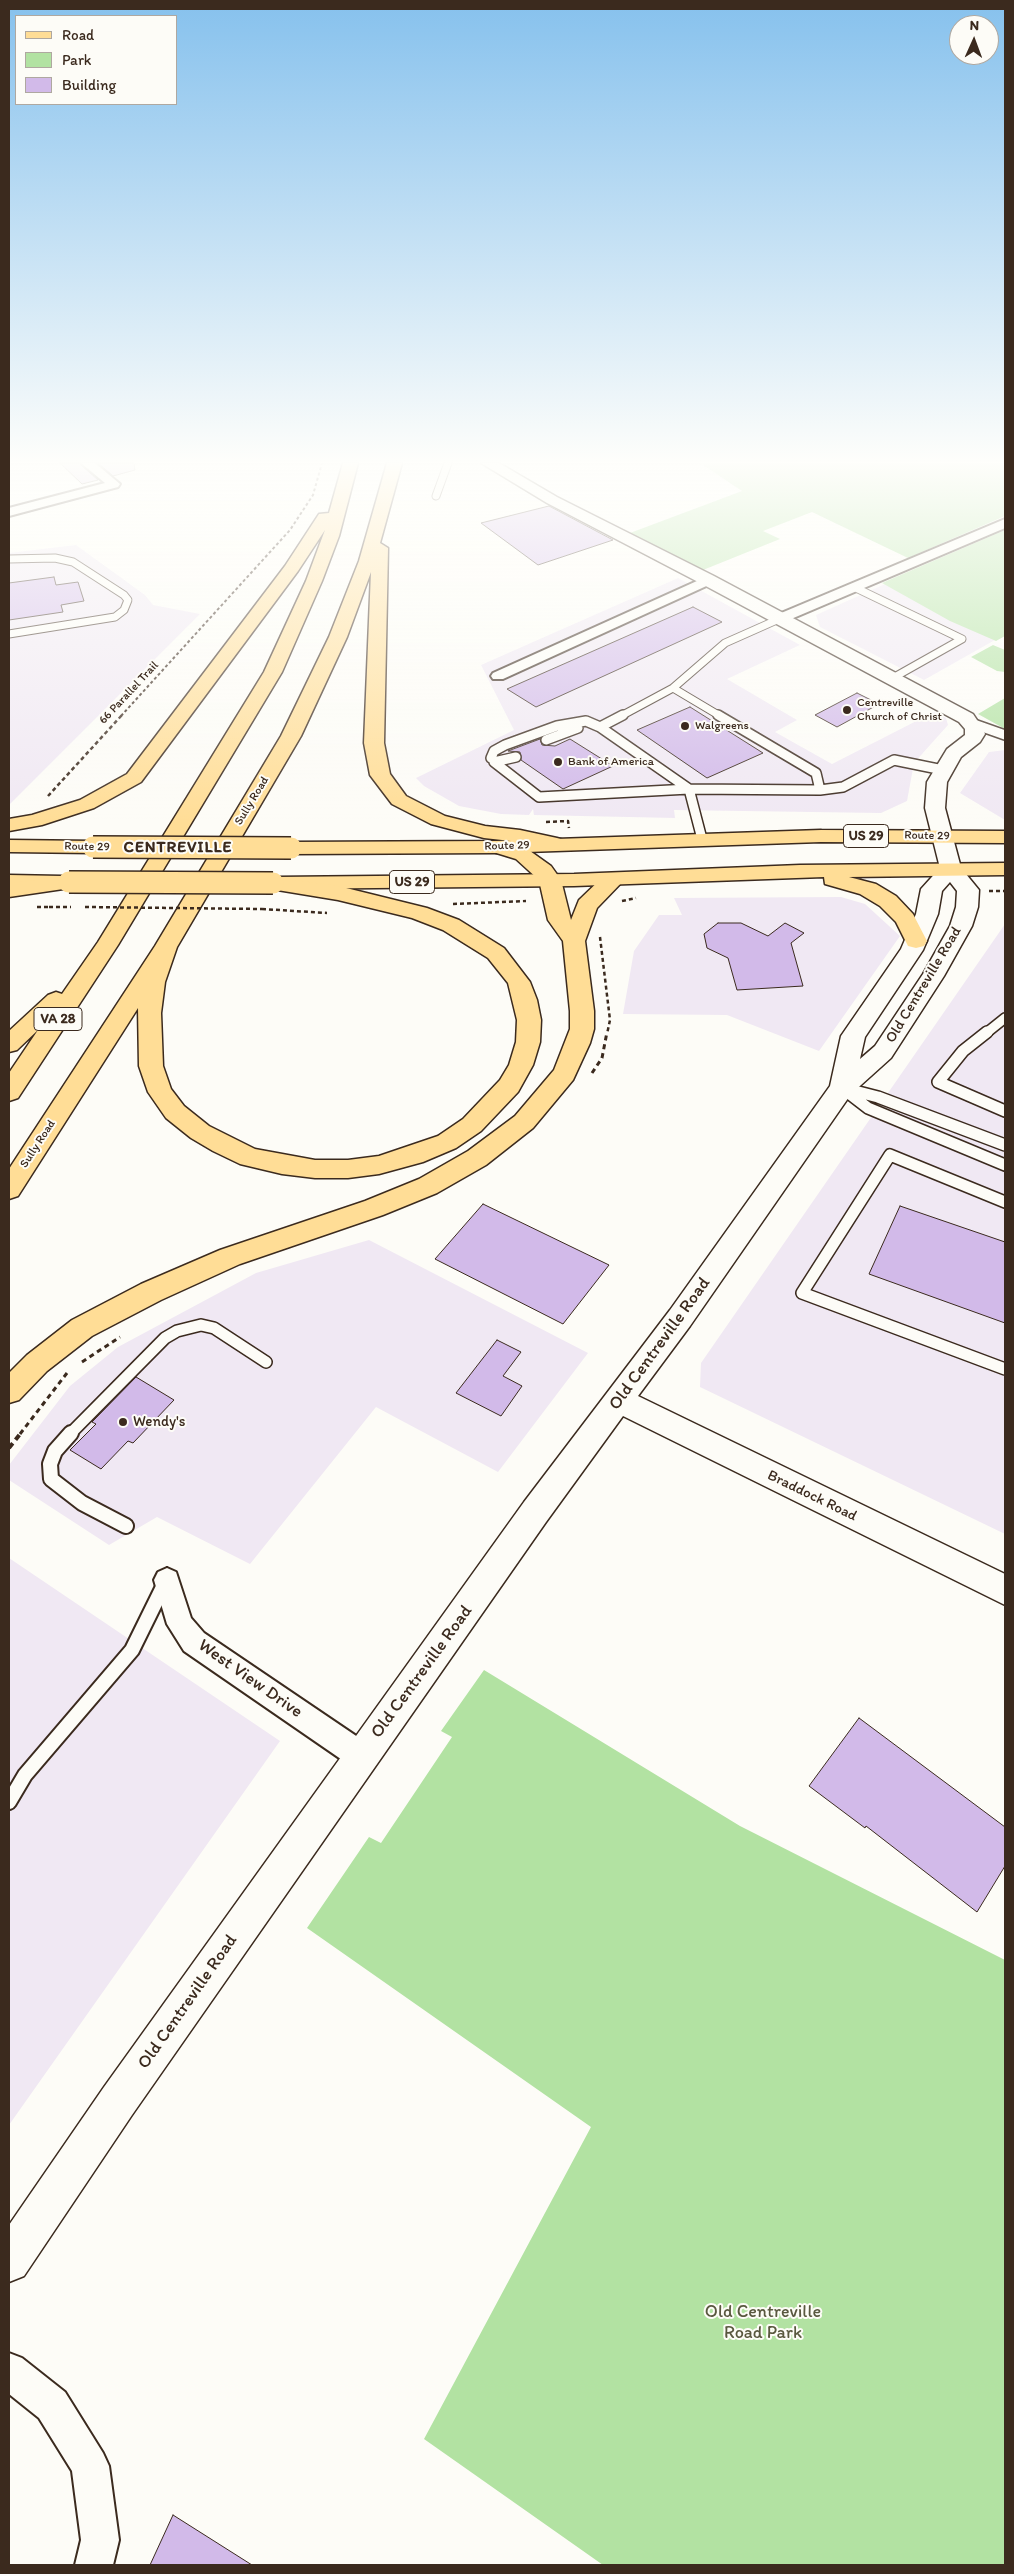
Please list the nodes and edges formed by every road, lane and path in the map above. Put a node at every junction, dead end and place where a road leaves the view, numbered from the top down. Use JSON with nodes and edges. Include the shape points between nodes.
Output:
{"nodes":[{"id":1,"x":106,"y":583,"type":"edge"},
{"id":2,"x":242,"y":583,"type":"edge"},
{"id":3,"x":281,"y":583,"type":"edge"},
{"id":4,"x":313,"y":583,"type":"edge"},
{"id":5,"x":358,"y":583,"type":"edge"},
{"id":6,"x":379,"y":583,"type":"edge"},
{"id":7,"x":701,"y":583,"type":"edge"},
{"id":8,"x":714,"y":583,"type":"edge"},
{"id":9,"x":867,"y":583,"type":"edge"},
{"id":10,"x":856,"y":588,"type":"junction"},
{"id":11,"x":779,"y":619,"type":"junction"},
{"id":12,"x":9,"y":634,"type":"edge"},
{"id":13,"x":498,"y":676,"type":"dead end"},
{"id":14,"x":892,"y":679,"type":"junction"},
{"id":15,"x":673,"y":688,"type":"junction"},
{"id":16,"x":971,"y":723,"type":"junction"},
{"id":17,"x":600,"y":727,"type":"junction"},
{"id":18,"x":1005,"y":735,"type":"edge"},
{"id":19,"x":545,"y":740,"type":"dead end"},
{"id":20,"x":512,"y":754,"type":"dead end"},
{"id":21,"x":493,"y":760,"type":"junction"},
{"id":22,"x":943,"y":770,"type":"junction"},
{"id":23,"x":689,"y":789,"type":"junction"},
{"id":24,"x":820,"y":790,"type":"junction"},
{"id":25,"x":46,"y":799,"type":"dead end"},
{"id":26,"x":544,"y":822,"type":"dead end"},
{"id":27,"x":9,"y":825,"type":"edge"},
{"id":28,"x":942,"y":837,"type":"junction"},
{"id":29,"x":1005,"y":837,"type":"edge"},
{"id":30,"x":702,"y":839,"type":"junction"},
{"id":31,"x":564,"y":844,"type":"junction"},
{"id":32,"x":9,"y":846,"type":"edge"},
{"id":33,"x":497,"y":847,"type":"junction"},
{"id":34,"x":951,"y":869,"type":"junction"},
{"id":35,"x":1005,"y":869,"type":"edge"},
{"id":36,"x":800,"y":871,"type":"junction"},
{"id":37,"x":614,"y":879,"type":"junction"},
{"id":38,"x":550,"y":880,"type":"junction"},
{"id":39,"x":9,"y":881,"type":"edge"},
{"id":40,"x":69,"y":882,"type":"junction"},
{"id":41,"x":273,"y":883,"type":"junction"},
{"id":42,"x":9,"y":890,"type":"edge"},
{"id":43,"x":49,"y":907,"type":"dead end"},
{"id":44,"x":262,"y":909,"type":"dead end"},
{"id":45,"x":574,"y":941,"type":"junction"},
{"id":46,"x":916,"y":941,"type":"junction"},
{"id":47,"x":107,"y":945,"type":"junction"},
{"id":48,"x":166,"y":947,"type":"junction"},
{"id":49,"x":1005,"y":1018,"type":"edge"},
{"id":50,"x":9,"y":1044,"type":"edge"},
{"id":51,"x":842,"y":1088,"type":"junction"},
{"id":52,"x":9,"y":1092,"type":"edge"},
{"id":53,"x":1005,"y":1111,"type":"edge"},
{"id":54,"x":1005,"y":1145,"type":"edge"},
{"id":55,"x":1005,"y":1165,"type":"edge"},
{"id":56,"x":9,"y":1189,"type":"edge"},
{"id":57,"x":1005,"y":1202,"type":"edge"},
{"id":58,"x":266,"y":1362,"type":"dead end"},
{"id":59,"x":1005,"y":1369,"type":"edge"},
{"id":60,"x":9,"y":1391,"type":"edge"},
{"id":61,"x":620,"y":1401,"type":"junction"},
{"id":62,"x":126,"y":1526,"type":"dead end"},
{"id":63,"x":167,"y":1580,"type":"joint"},
{"id":64,"x":1005,"y":1590,"type":"edge"},
{"id":65,"x":361,"y":1756,"type":"junction"},
{"id":66,"x":9,"y":1802,"type":"edge"},
{"id":67,"x":9,"y":2261,"type":"edge"},
{"id":68,"x":9,"y":2371,"type":"edge"},
{"id":69,"x":94,"y":2565,"type":"edge"}],
"edges":[{"from":1,"to":12,"type":"lane","via":[[128,600],[124,610],[115,617]]},
{"from":2,"to":25,"type":"path","name":"66 Parallel Trail"},
{"from":3,"to":27,"type":"main road","via":[[134,778],[87,804],[36,821]]},
{"from":4,"to":47,"type":"main road","number":"VA 28","via":[[273,672]]},
{"from":5,"to":48,"type":"main road","name":"Sully Road","via":[[338,637],[291,736]]},
{"from":6,"to":31,"type":"main road","via":[[374,743],[380,775],[399,800],[438,820],[476,830]]},
{"from":7,"to":13,"type":"street"},
{"from":8,"to":11,"type":"street"},
{"from":9,"to":10,"type":"street"},
{"from":10,"to":11,"type":"street"},
{"from":10,"to":14,"type":"lane","via":[[962,639]]},
{"from":11,"to":14,"type":"street"},
{"from":11,"to":15,"type":"lane","via":[[725,644]]},
{"from":14,"to":16,"type":"street"},
{"from":15,"to":17,"type":"lane"},
{"from":15,"to":24,"type":"lane","via":[[816,773]]},
{"from":16,"to":18,"type":"lane"},
{"from":16,"to":22,"type":"street","via":[[974,729],[972,738],[954,753]]},
{"from":17,"to":19,"type":"lane"},
{"from":17,"to":21,"type":"lane","via":[[586,721],[557,726],[505,745],[494,751]]},
{"from":17,"to":23,"type":"lane"},
{"from":20,"to":21,"type":"lane"},
{"from":21,"to":23,"type":"lane","via":[[539,797]]},
{"from":22,"to":24,"type":"lane","via":[[894,760],[843,787]]},
{"from":22,"to":28,"type":"street","via":[[937,782],[936,808]]},
{"from":23,"to":24,"type":"lane"},
{"from":23,"to":30,"type":"lane"},
{"from":26,"to":31,"type":"path","via":[[568,821]]},
{"from":28,"to":29,"type":"main road","name":"Route 29","number":"US 29"},
{"from":28,"to":30,"type":"main road","name":"Route 29","number":"US 29"},
{"from":28,"to":34,"type":"street","name":"Old Centreville Road"},
{"from":30,"to":31,"type":"main road","name":"Route 29","number":"US 29"},
{"from":31,"to":33,"type":"main road","name":"Route 29","number":"US 29"},
{"from":32,"to":33,"type":"main road","name":"Route 29","number":"US 29","bridge":true},
{"from":33,"to":38,"type":"main road","via":[[536,864]]},
{"from":34,"to":35,"type":"main road","number":"US 29"},
{"from":34,"to":36,"type":"main road","number":"US 29"},
{"from":34,"to":46,"type":"street","name":"Old Centreville Road","via":[[932,889],[927,914]]},
{"from":34,"to":51,"type":"street","name":"Old Centreville Road","via":[[968,890],[961,926],[884,1052]]},
{"from":36,"to":37,"type":"main road","number":"US 29"},
{"from":36,"to":46,"type":"main road","via":[[868,889],[888,901],[905,919]]},
{"from":37,"to":38,"type":"main road","number":"US 29"},
{"from":37,"to":45,"type":"main road","via":[[588,905]]},
{"from":38,"to":41,"type":"main road","number":"US 29"},
{"from":38,"to":45,"type":"main road","via":[[560,920]]},
{"from":39,"to":40,"type":"main road","number":"US 29"},
{"from":40,"to":41,"type":"main road","number":"US 29","bridge":true},
{"from":40,"to":42,"type":"main road"},
{"from":41,"to":48,"type":"main road","via":[[338,893],[419,913],[475,938],[508,966],[519,982],[525,1000],[529,1020],[528,1042],[521,1065],[509,1086],[472,1125],[447,1142],[414,1155],[379,1165],[348,1168],[282,1165],[249,1157],[222,1145],[175,1112],[160,1092],[151,1066],[149,1013],[154,982]]},
{"from":43,"to":44,"type":"path","bridge":true},
{"from":45,"to":60,"type":"main road","via":[[582,1029],[564,1074],[524,1122],[477,1158],[428,1186],[230,1257],[151,1292],[82,1328],[37,1363]]},
{"from":46,"to":51,"type":"street","name":"Old Centreville Road","via":[[853,1036]]},
{"from":47,"to":50,"type":"main road"},
{"from":47,"to":52,"type":"main road","number":"VA 28"},
{"from":48,"to":56,"type":"main road","name":"Sully Road"},
{"from":49,"to":53,"type":"lane","via":[[963,1051],[938,1082]]},
{"from":51,"to":54,"type":"lane","via":[[878,1097]]},
{"from":51,"to":55,"type":"lane","via":[[868,1108]]},
{"from":51,"to":61,"type":"street","name":"Old Centreville Road"},
{"from":57,"to":59,"type":"lane","via":[[890,1155],[802,1293]]},
{"from":58,"to":62,"type":"lane","via":[[214,1328],[201,1325],[177,1331],[165,1338],[55,1450],[50,1464],[51,1479],[82,1503]]},
{"from":61,"to":64,"type":"street","name":"Braddock Road"},
{"from":61,"to":65,"type":"street","name":"Old Centreville Road","via":[[535,1512]]},
{"from":63,"to":65,"type":"street","name":"West View Drive","via":[[180,1624],[194,1642]]},
{"from":63,"to":66,"type":"lane","via":[[132,1650],[24,1775]]},
{"from":65,"to":67,"type":"street","name":"Old Centreville Road","via":[[118,2100]]},
{"from":68,"to":69,"type":"street","via":[[52,2405],[90,2466],[100,2540]]}]}
